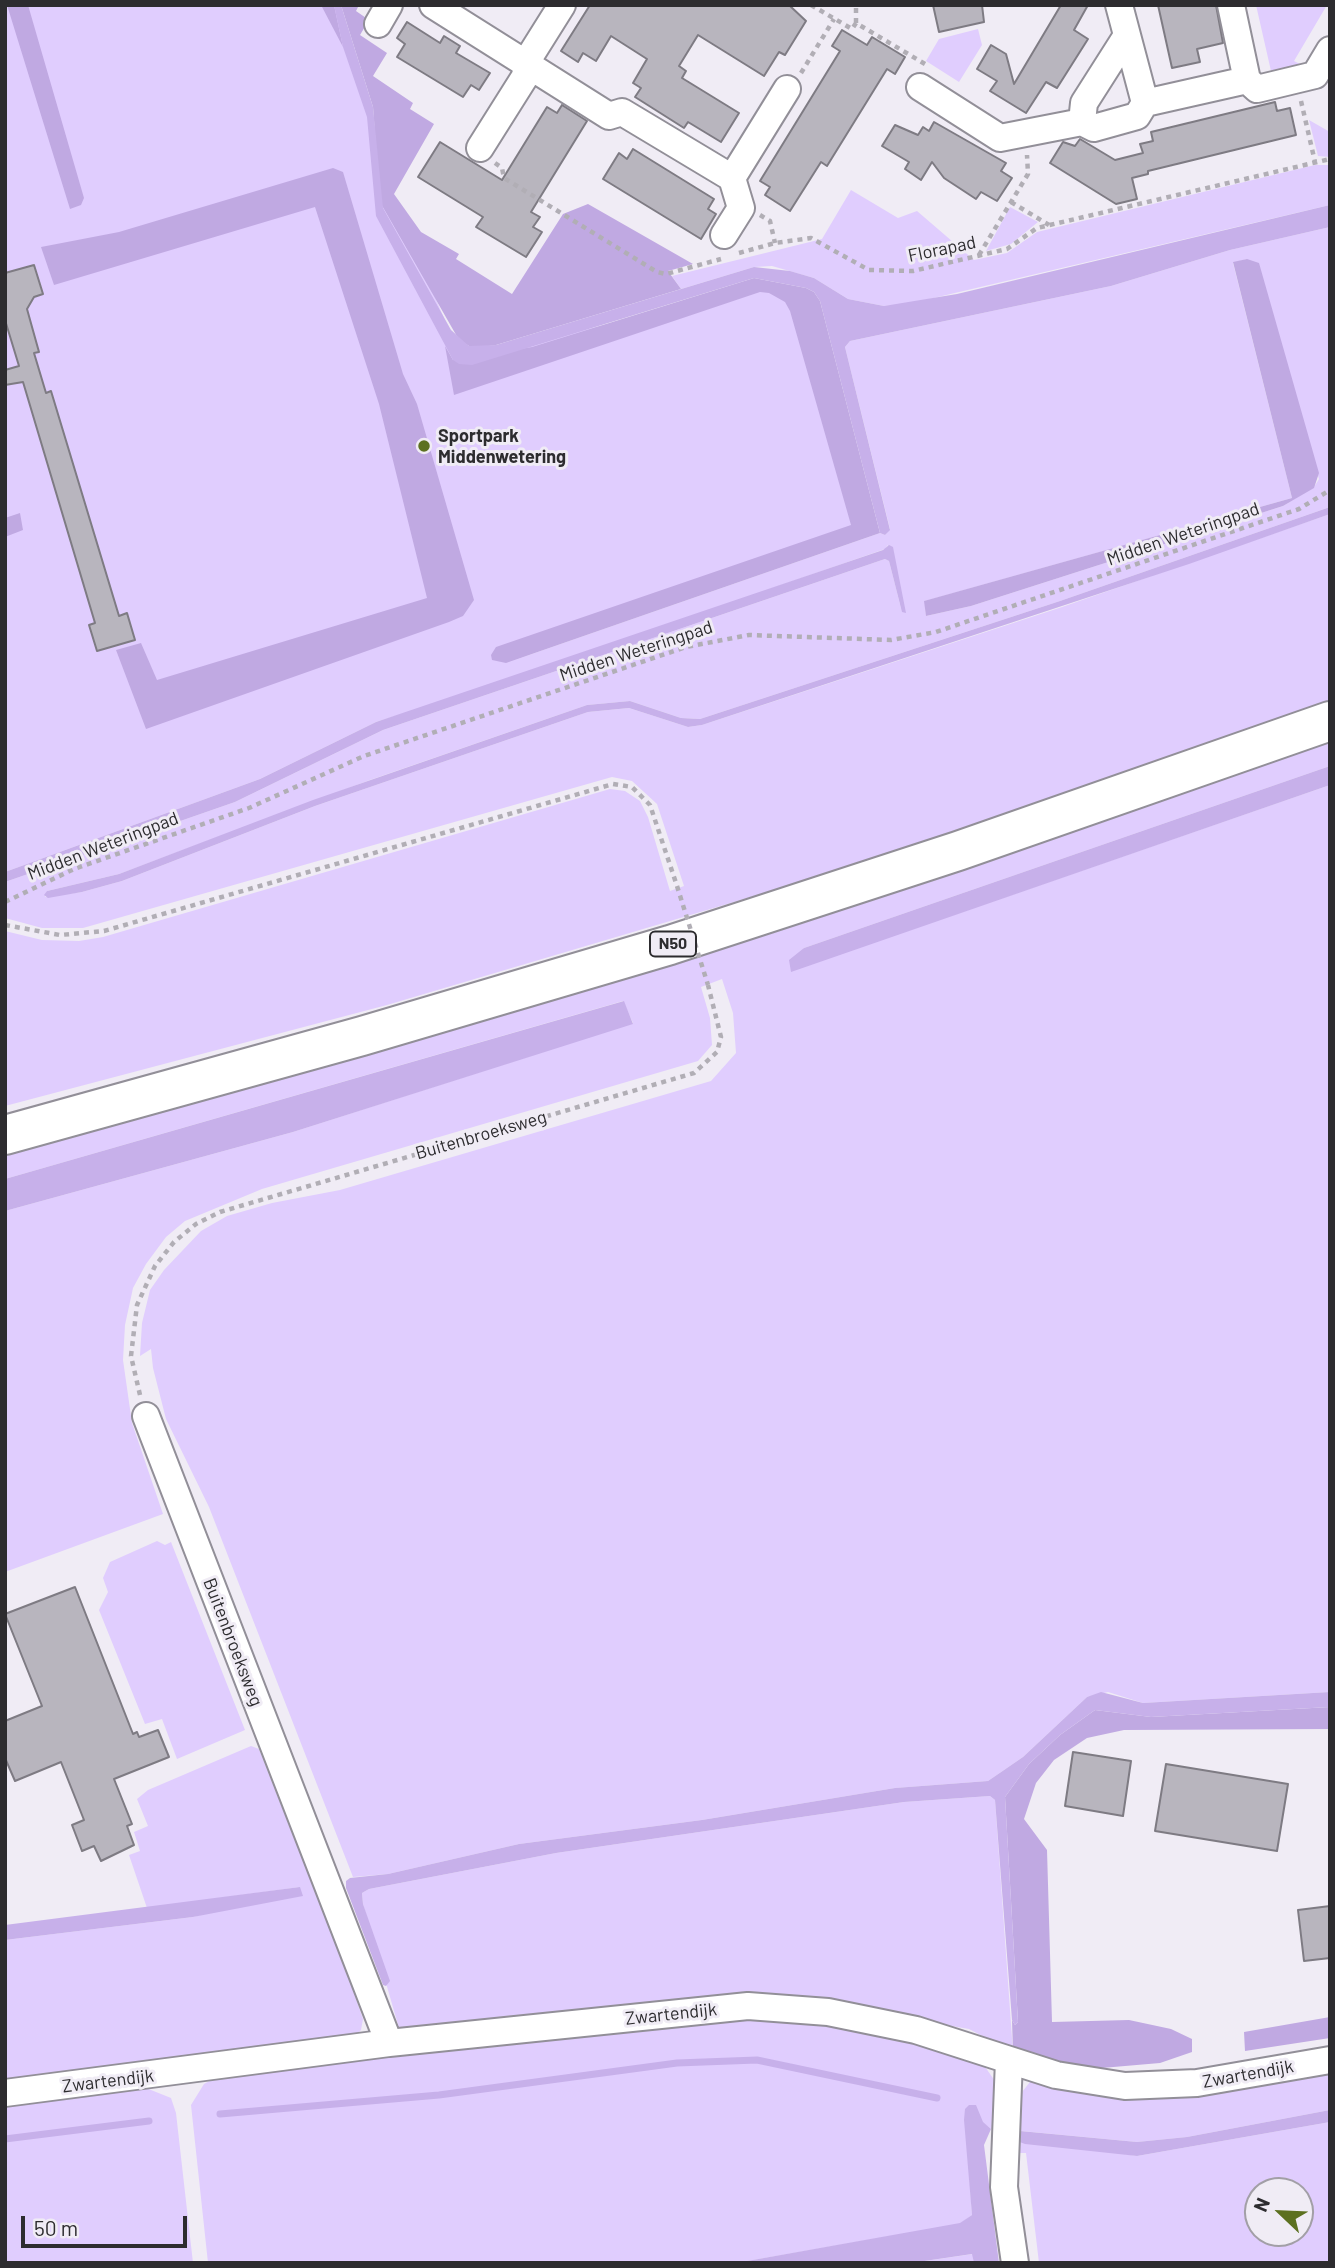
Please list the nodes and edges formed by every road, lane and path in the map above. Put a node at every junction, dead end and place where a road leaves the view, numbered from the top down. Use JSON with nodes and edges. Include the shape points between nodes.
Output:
{"nodes":[{"id":1,"x":433,"y":5,"type":"edge"},
{"id":2,"x":562,"y":5,"type":"edge"},
{"id":3,"x":811,"y":5,"type":"edge"},
{"id":4,"x":856,"y":5,"type":"edge"},
{"id":5,"x":1119,"y":5,"type":"edge"},
{"id":6,"x":1231,"y":5,"type":"edge"},
{"id":7,"x":834,"y":19,"type":"junction"},
{"id":8,"x":856,"y":23,"type":"junction"},
{"id":9,"x":1126,"y":37,"type":"junction"},
{"id":10,"x":1330,"y":50,"type":"edge"},
{"id":11,"x":525,"y":64,"type":"junction"},
{"id":12,"x":1247,"y":80,"type":"junction"},
{"id":13,"x":1296,"y":80,"type":"junction"},
{"id":14,"x":920,"y":87,"type":"joint"},
{"id":15,"x":787,"y":89,"type":"joint"},
{"id":16,"x":1145,"y":103,"type":"junction"},
{"id":17,"x":1082,"y":122,"type":"junction"},
{"id":18,"x":1027,"y":133,"type":"junction"},
{"id":19,"x":480,"y":148,"type":"joint"},
{"id":20,"x":1330,"y":159,"type":"edge"},
{"id":21,"x":1315,"y":162,"type":"junction"},
{"id":22,"x":732,"y":178,"type":"junction"},
{"id":23,"x":1011,"y":202,"type":"junction"},
{"id":24,"x":1050,"y":225,"type":"junction"},
{"id":25,"x":724,"y":235,"type":"dead end"},
{"id":26,"x":978,"y":256,"type":"junction"},
{"id":27,"x":1330,"y":490,"type":"edge"},
{"id":28,"x":1330,"y":708,"type":"edge"},
{"id":29,"x":1330,"y":721,"type":"edge"},
{"id":30,"x":5,"y":902,"type":"edge"},
{"id":31,"x":5,"y":925,"type":"edge"},
{"id":32,"x":5,"y":1121,"type":"edge"},
{"id":33,"x":5,"y":1135,"type":"edge"},
{"id":34,"x":146,"y":1416,"type":"joint"},
{"id":35,"x":389,"y":2043,"type":"junction"},
{"id":36,"x":1009,"y":2060,"type":"junction"},
{"id":37,"x":1330,"y":2060,"type":"edge"},
{"id":38,"x":5,"y":2093,"type":"edge"},
{"id":39,"x":1015,"y":2263,"type":"edge"}],
"edges":[{"from":1,"to":11,"type":"street"},
{"from":2,"to":11,"type":"street"},
{"from":3,"to":7,"type":"path"},
{"from":4,"to":8,"type":"path"},
{"from":5,"to":9,"type":"street"},
{"from":6,"to":12,"type":"street"},
{"from":7,"to":8,"type":"path","via":[[852,29]]},
{"from":7,"to":15,"type":"path","via":[[802,73]]},
{"from":8,"to":14,"type":"path","via":[[932,68]]},
{"from":9,"to":16,"type":"street"},
{"from":9,"to":17,"type":"street","via":[[1084,103]]},
{"from":10,"to":13,"type":"street","via":[[1315,75]]},
{"from":11,"to":19,"type":"street","via":[[526,75]]},
{"from":11,"to":22,"type":"street","via":[[609,116],[622,112]]},
{"from":12,"to":13,"type":"street","via":[[1257,89]]},
{"from":12,"to":16,"type":"street"},
{"from":13,"to":21,"type":"path"},
{"from":14,"to":18,"type":"street","via":[[1000,138]]},
{"from":15,"to":22,"type":"street"},
{"from":16,"to":17,"type":"street","via":[[1138,117],[1094,128]]},
{"from":17,"to":18,"type":"street"},
{"from":18,"to":23,"type":"path","via":[[1028,174]]},
{"from":19,"to":26,"type":"path","name":"Florapad","via":[[477,152],[502,167],[505,178],[666,274],[775,243],[811,238],[854,264],[889,273]]},
{"from":20,"to":21,"type":"path","name":"Florapad"},
{"from":21,"to":24,"type":"path","name":"Florapad"},
{"from":22,"to":25,"type":"street","via":[[741,208]]},
{"from":23,"to":24,"type":"path"},
{"from":23,"to":26,"type":"path"},
{"from":24,"to":26,"type":"path","name":"Florapad","via":[[1007,249]]},
{"from":27,"to":30,"type":"path","name":"Midden Weteringpad","via":[[1298,509],[936,632],[891,640],[749,635],[686,647],[364,756],[249,807],[74,869]]},
{"from":28,"to":32,"type":"highway","number":"N50","via":[[955,838],[663,932],[356,1024]]},
{"from":29,"to":33,"type":"highway","number":"N50","via":[[958,851],[670,945]]},
{"from":31,"to":34,"type":"path","name":"Buitenbroeksweg","bridge":true,"via":[[60,935],[104,931],[613,784],[632,787],[650,805],[708,985],[721,1037],[717,1052],[694,1073],[220,1212],[196,1224],[155,1266],[134,1320],[131,1356]]},
{"from":34,"to":35,"type":"street","name":"Buitenbroeksweg"},
{"from":35,"to":36,"type":"street","name":"Zwartendijk","via":[[748,2006],[828,2012],[916,2030]]},
{"from":35,"to":38,"type":"street","name":"Zwartendijk"},
{"from":36,"to":37,"type":"street","name":"Zwartendijk","via":[[1056,2075],[1125,2085],[1197,2083]]},
{"from":36,"to":39,"type":"street","via":[[1004,2187]]}]}
